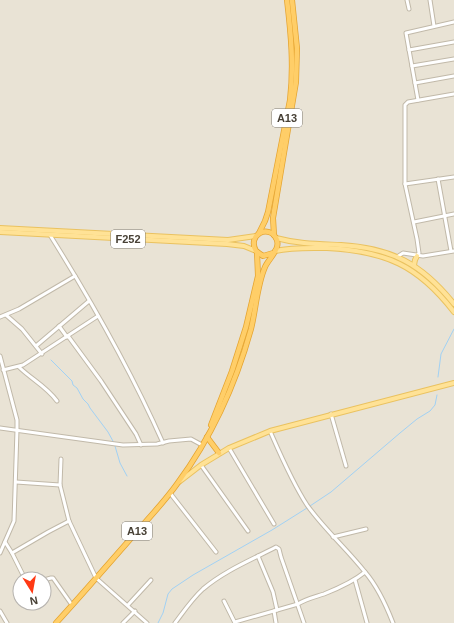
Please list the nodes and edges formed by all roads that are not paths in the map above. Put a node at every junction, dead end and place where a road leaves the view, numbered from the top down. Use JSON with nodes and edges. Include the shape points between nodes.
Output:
{"nodes":[{"id":1,"x":287,"y":0,"type":"edge"},
{"id":2,"x":292,"y":0,"type":"edge"},
{"id":3,"x":407,"y":0,"type":"edge"},
{"id":4,"x":430,"y":0,"type":"edge"},
{"id":5,"x":409,"y":9,"type":"dead end"},
{"id":6,"x":454,"y":22,"type":"edge"},
{"id":7,"x":434,"y":26,"type":"junction"},
{"id":8,"x":454,"y":42,"type":"edge"},
{"id":9,"x":409,"y":50,"type":"junction"},
{"id":10,"x":454,"y":59,"type":"edge"},
{"id":11,"x":412,"y":66,"type":"junction"},
{"id":12,"x":454,"y":76,"type":"edge"},
{"id":13,"x":415,"y":83,"type":"junction"},
{"id":14,"x":454,"y":94,"type":"edge"},
{"id":15,"x":418,"y":100,"type":"junction"},
{"id":16,"x":454,"y":177,"type":"edge"},
{"id":17,"x":438,"y":179,"type":"junction"},
{"id":18,"x":405,"y":184,"type":"junction"},
{"id":19,"x":454,"y":214,"type":"edge"},
{"id":20,"x":445,"y":216,"type":"junction"},
{"id":21,"x":414,"y":222,"type":"junction"},
{"id":22,"x":0,"y":228,"type":"edge"},
{"id":23,"x":0,"y":232,"type":"edge"},
{"id":24,"x":50,"y":235,"type":"junction"},
{"id":25,"x":258,"y":235,"type":"junction"},
{"id":26,"x":275,"y":237,"type":"junction"},
{"id":27,"x":453,"y":251,"type":"edge"},
{"id":28,"x":257,"y":252,"type":"junction"},
{"id":29,"x":274,"y":252,"type":"junction"},
{"id":30,"x":417,"y":256,"type":"junction"},
{"id":31,"x":397,"y":257,"type":"junction"},
{"id":32,"x":414,"y":265,"type":"junction"},
{"id":33,"x":75,"y":276,"type":"junction"},
{"id":34,"x":90,"y":301,"type":"junction"},
{"id":35,"x":454,"y":304,"type":"edge"},
{"id":36,"x":454,"y":312,"type":"edge"},
{"id":37,"x":6,"y":315,"type":"junction"},
{"id":38,"x":98,"y":316,"type":"junction"},
{"id":39,"x":0,"y":317,"type":"edge"},
{"id":40,"x":59,"y":326,"type":"junction"},
{"id":41,"x":67,"y":337,"type":"junction"},
{"id":42,"x":36,"y":346,"type":"junction"},
{"id":43,"x":42,"y":354,"type":"junction"},
{"id":44,"x":0,"y":356,"type":"edge"},
{"id":45,"x":1,"y":365,"type":"edge"},
{"id":46,"x":19,"y":367,"type":"junction"},
{"id":47,"x":3,"y":370,"type":"junction"},
{"id":48,"x":454,"y":383,"type":"edge"},
{"id":49,"x":57,"y":401,"type":"dead end"},
{"id":50,"x":331,"y":414,"type":"junction"},
{"id":51,"x":0,"y":428,"type":"edge"},
{"id":52,"x":17,"y":430,"type":"junction"},
{"id":53,"x":270,"y":431,"type":"junction"},
{"id":54,"x":208,"y":434,"type":"junction"},
{"id":55,"x":163,"y":443,"type":"junction"},
{"id":56,"x":141,"y":445,"type":"junction"},
{"id":57,"x":202,"y":445,"type":"junction"},
{"id":58,"x":229,"y":448,"type":"junction"},
{"id":59,"x":219,"y":453,"type":"junction"},
{"id":60,"x":61,"y":459,"type":"dead end"},
{"id":61,"x":201,"y":465,"type":"junction"},
{"id":62,"x":346,"y":466,"type":"dead end"},
{"id":63,"x":16,"y":482,"type":"junction"},
{"id":64,"x":177,"y":484,"type":"junction"},
{"id":65,"x":60,"y":485,"type":"junction"},
{"id":66,"x":170,"y":493,"type":"junction"},
{"id":67,"x":69,"y":521,"type":"junction"},
{"id":68,"x":274,"y":524,"type":"dead end"},
{"id":69,"x":366,"y":529,"type":"dead end"},
{"id":70,"x":248,"y":531,"type":"dead end"},
{"id":71,"x":333,"y":537,"type":"junction"},
{"id":72,"x":5,"y":542,"type":"junction"},
{"id":73,"x":216,"y":552,"type":"dead end"},
{"id":74,"x":0,"y":553,"type":"edge"},
{"id":75,"x":12,"y":553,"type":"junction"},
{"id":76,"x":258,"y":556,"type":"junction"},
{"id":77,"x":21,"y":571,"type":"edge"},
{"id":78,"x":365,"y":572,"type":"junction"},
{"id":79,"x":52,"y":578,"type":"edge"},
{"id":80,"x":96,"y":578,"type":"junction"},
{"id":81,"x":151,"y":580,"type":"dead end"},
{"id":82,"x":355,"y":580,"type":"junction"},
{"id":83,"x":224,"y":601,"type":"dead end"},
{"id":84,"x":298,"y":604,"type":"junction"},
{"id":85,"x":72,"y":605,"type":"junction"},
{"id":86,"x":128,"y":605,"type":"junction"},
{"id":87,"x":0,"y":611,"type":"edge"},
{"id":88,"x":135,"y":611,"type":"junction"},
{"id":89,"x":276,"y":611,"type":"junction"},
{"id":90,"x":235,"y":622,"type":"edge"},
{"id":91,"x":7,"y":623,"type":"edge"},
{"id":92,"x":56,"y":623,"type":"edge"},
{"id":93,"x":123,"y":623,"type":"edge"},
{"id":94,"x":147,"y":623,"type":"edge"},
{"id":95,"x":175,"y":623,"type":"edge"},
{"id":96,"x":276,"y":623,"type":"edge"},
{"id":97,"x":304,"y":623,"type":"edge"},
{"id":98,"x":367,"y":623,"type":"edge"},
{"id":99,"x":393,"y":623,"type":"edge"}],
"edges":[{"from":1,"to":25,"type":"highway","number":"A13","via":[[293,48],[292,88],[268,212]]},
{"from":2,"to":26,"type":"highway","number":"A13","via":[[297,48],[296,82],[273,218]]},
{"from":3,"to":5,"type":"street"},
{"from":4,"to":7,"type":"street"},
{"from":6,"to":7,"type":"street"},
{"from":7,"to":9,"type":"street","via":[[406,33]]},
{"from":8,"to":9,"type":"street"},
{"from":9,"to":11,"type":"street"},
{"from":10,"to":11,"type":"street"},
{"from":11,"to":13,"type":"street"},
{"from":12,"to":13,"type":"street"},
{"from":13,"to":15,"type":"street"},
{"from":14,"to":15,"type":"street"},
{"from":15,"to":18,"type":"street","via":[[405,105]]},
{"from":16,"to":17,"type":"street"},
{"from":17,"to":18,"type":"street"},
{"from":17,"to":20,"type":"street"},
{"from":18,"to":21,"type":"street"},
{"from":19,"to":20,"type":"street"},
{"from":20,"to":21,"type":"street"},
{"from":20,"to":27,"type":"street"},
{"from":21,"to":30,"type":"street","via":[[419,253]]},
{"from":22,"to":25,"type":"main road","number":"F252","via":[[222,239]]},
{"from":23,"to":24,"type":"main road","number":"F252"},
{"from":24,"to":28,"type":"main road","number":"F252","via":[[227,244],[244,246]]},
{"from":24,"to":33,"type":"street"},
{"from":25,"to":26,"type":"highway","via":[[267,232]]},
{"from":25,"to":28,"type":"highway","number":"A13","via":[[253,244]]},
{"from":26,"to":29,"type":"highway","number":"A13","via":[[277,247]]},
{"from":26,"to":31,"type":"main road","via":[[301,243],[361,247]]},
{"from":27,"to":30,"type":"street"},
{"from":28,"to":29,"type":"highway","via":[[267,256]]},
{"from":28,"to":54,"type":"highway","number":"A13","via":[[258,276],[246,328]]},
{"from":29,"to":36,"type":"main road","via":[[301,247],[367,252],[384,257],[423,279],[439,293]]},
{"from":29,"to":54,"type":"highway","number":"A13","via":[[264,270],[251,328],[236,372]]},
{"from":30,"to":31,"type":"street","via":[[403,253]]},
{"from":30,"to":32,"type":"main road"},
{"from":31,"to":32,"type":"main road"},
{"from":32,"to":35,"type":"main road"},
{"from":33,"to":34,"type":"street"},
{"from":33,"to":37,"type":"street"},
{"from":34,"to":38,"type":"street"},
{"from":34,"to":40,"type":"street"},
{"from":37,"to":39,"type":"street"},
{"from":37,"to":42,"type":"street"},
{"from":38,"to":41,"type":"street"},
{"from":38,"to":55,"type":"street","via":[[132,377]]},
{"from":40,"to":41,"type":"street"},
{"from":40,"to":42,"type":"street"},
{"from":41,"to":43,"type":"street"},
{"from":41,"to":56,"type":"street","via":[[101,381]]},
{"from":42,"to":43,"type":"street"},
{"from":43,"to":46,"type":"street"},
{"from":44,"to":45,"type":"street"},
{"from":45,"to":47,"type":"street"},
{"from":46,"to":47,"type":"street"},
{"from":46,"to":49,"type":"street","via":[[50,392]]},
{"from":47,"to":52,"type":"street"},
{"from":48,"to":50,"type":"main road"},
{"from":50,"to":53,"type":"main road"},
{"from":50,"to":62,"type":"street"},
{"from":51,"to":52,"type":"street"},
{"from":52,"to":56,"type":"street","via":[[123,445]]},
{"from":52,"to":63,"type":"street"},
{"from":53,"to":58,"type":"main road"},
{"from":53,"to":71,"type":"street","via":[[307,505]]},
{"from":54,"to":57,"type":"highway","number":"A13"},
{"from":54,"to":59,"type":"highway"},
{"from":55,"to":56,"type":"street"},
{"from":55,"to":57,"type":"street","via":[[191,439]]},
{"from":57,"to":64,"type":"highway","number":"A13"},
{"from":58,"to":59,"type":"main road"},
{"from":58,"to":68,"type":"street"},
{"from":59,"to":61,"type":"main road"},
{"from":60,"to":65,"type":"street"},
{"from":61,"to":64,"type":"main road"},
{"from":61,"to":70,"type":"street"},
{"from":63,"to":65,"type":"street"},
{"from":63,"to":72,"type":"street","via":[[14,521]]},
{"from":64,"to":66,"type":"highway","number":"A13"},
{"from":65,"to":67,"type":"street"},
{"from":66,"to":73,"type":"street"},
{"from":66,"to":80,"type":"highway","number":"A13"},
{"from":67,"to":75,"type":"street"},
{"from":67,"to":80,"type":"street"},
{"from":69,"to":71,"type":"street"},
{"from":71,"to":78,"type":"street"},
{"from":72,"to":74,"type":"street"},
{"from":72,"to":75,"type":"street"},
{"from":75,"to":77,"type":"street"},
{"from":76,"to":84,"type":"street","via":[[276,547],[278,549]]},
{"from":76,"to":89,"type":"street","via":[[273,592]]},
{"from":76,"to":95,"type":"street","via":[[216,579],[202,590]]},
{"from":78,"to":82,"type":"street"},
{"from":78,"to":99,"type":"street","via":[[380,593]]},
{"from":79,"to":85,"type":"street"},
{"from":80,"to":85,"type":"highway","number":"A13"},
{"from":80,"to":86,"type":"street"},
{"from":81,"to":86,"type":"street"},
{"from":82,"to":84,"type":"street"},
{"from":82,"to":98,"type":"street"},
{"from":83,"to":90,"type":"street"},
{"from":84,"to":89,"type":"street"},
{"from":84,"to":97,"type":"street"},
{"from":85,"to":92,"type":"highway","number":"A13"},
{"from":86,"to":88,"type":"street"},
{"from":87,"to":91,"type":"street"},
{"from":88,"to":93,"type":"street"},
{"from":88,"to":94,"type":"street"},
{"from":89,"to":90,"type":"street"},
{"from":89,"to":96,"type":"street"}]}
